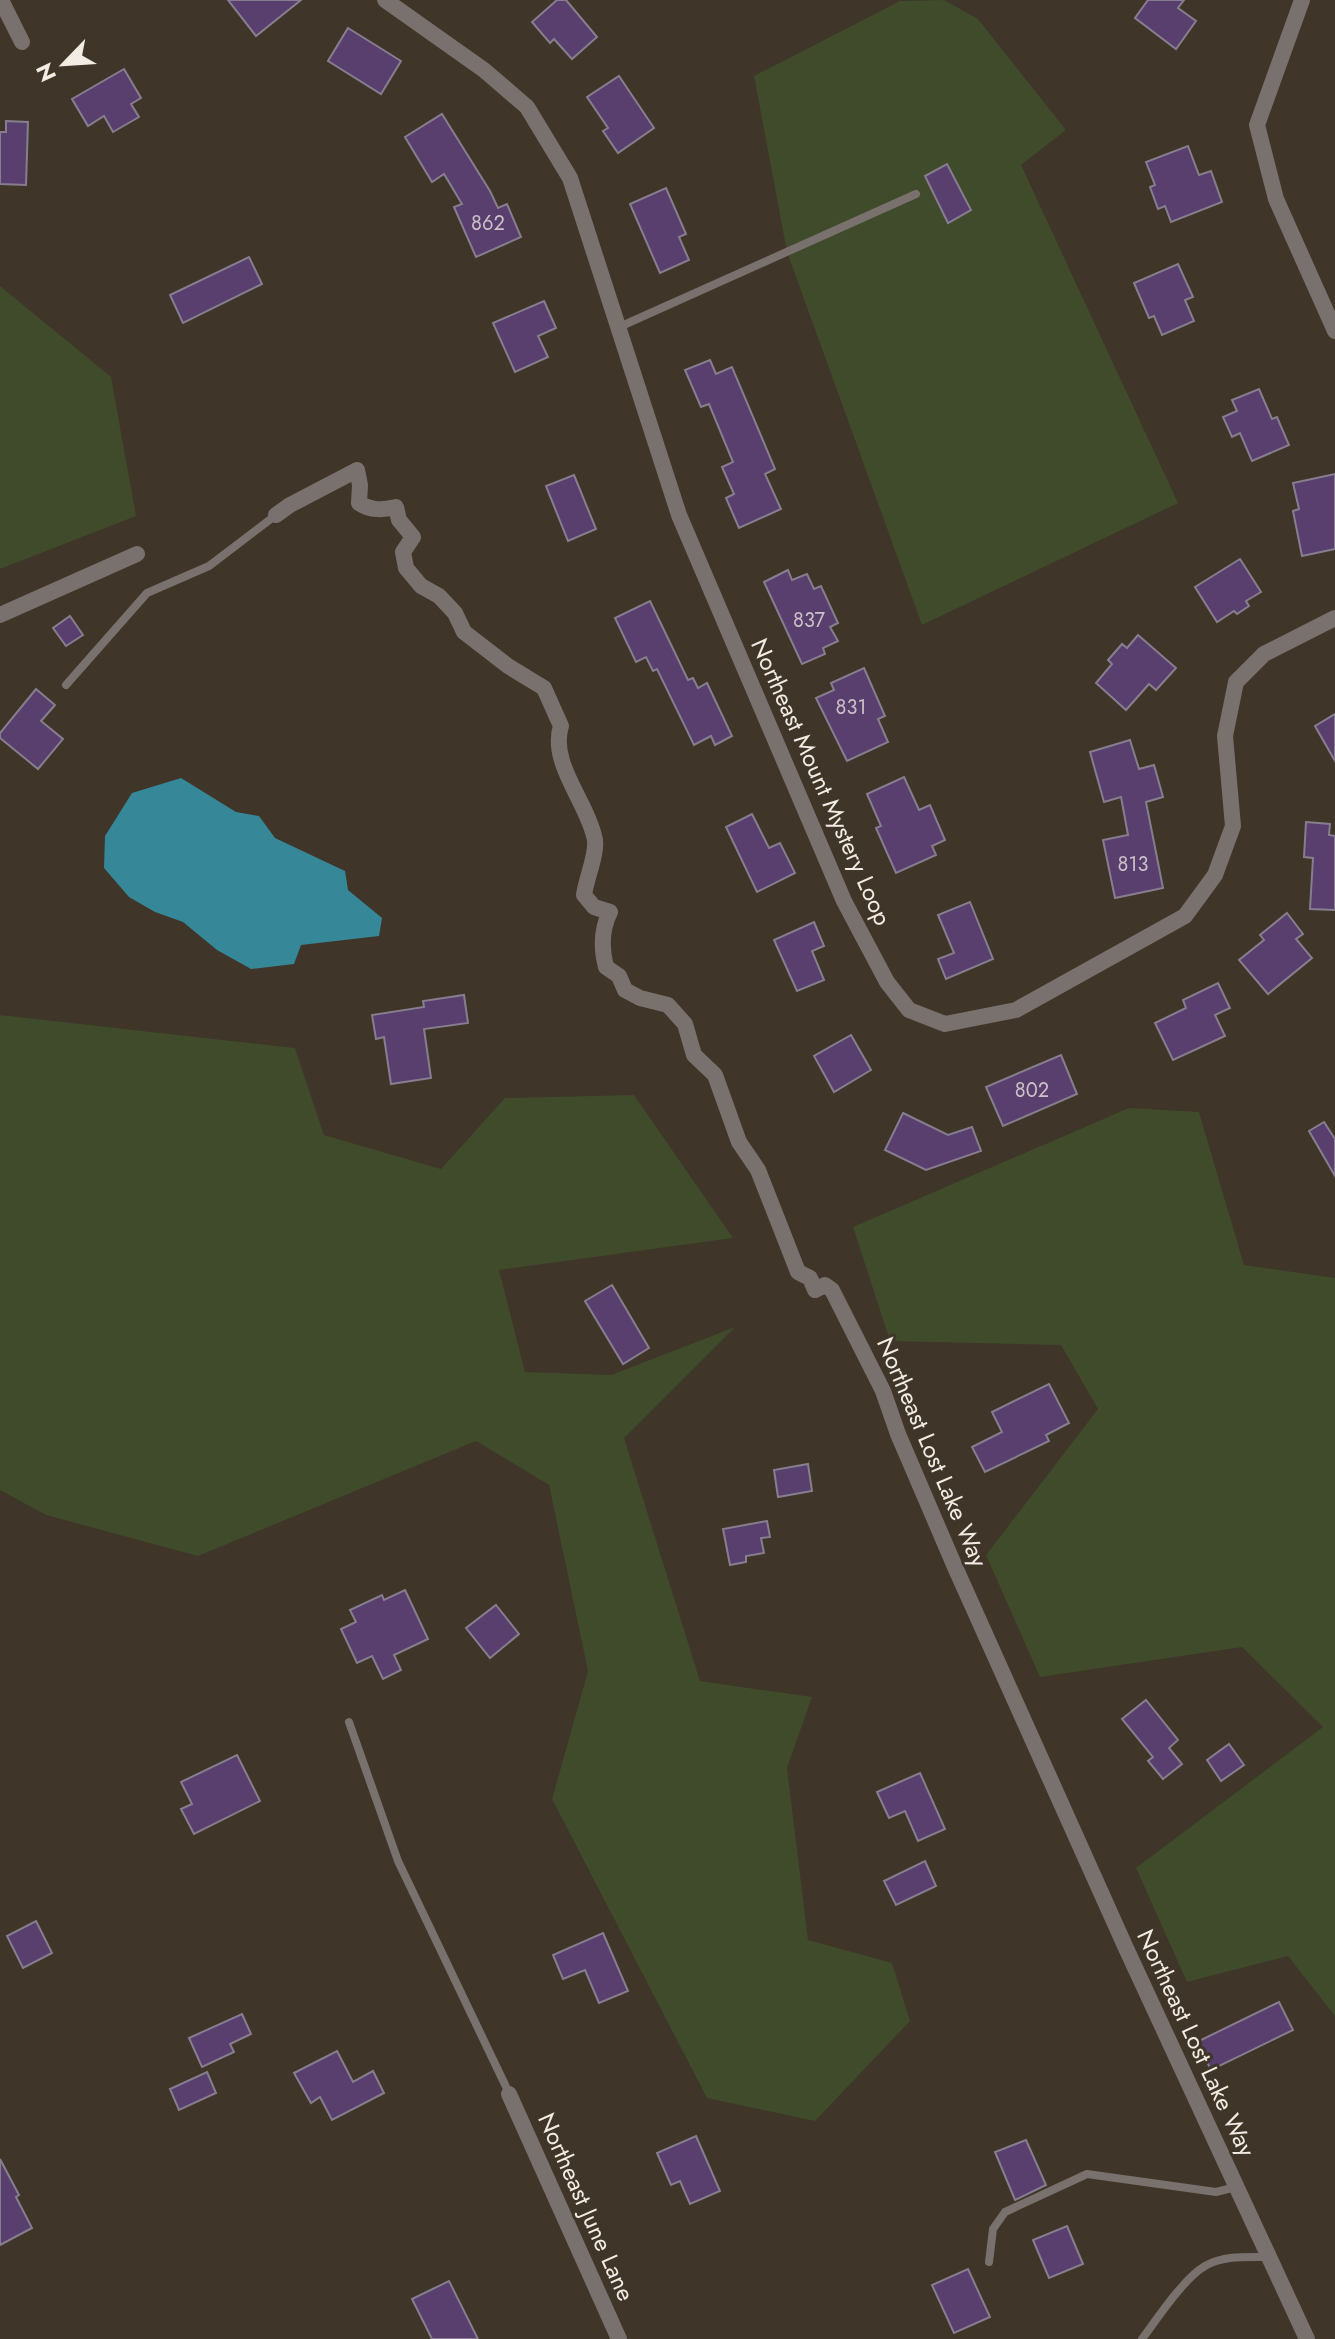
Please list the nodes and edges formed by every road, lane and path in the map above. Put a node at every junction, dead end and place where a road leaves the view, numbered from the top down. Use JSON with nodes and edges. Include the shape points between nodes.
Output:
{"nodes":[{"id":1,"x":1,"y":0,"type":"edge"},
{"id":2,"x":385,"y":0,"type":"edge"},
{"id":3,"x":1302,"y":0,"type":"edge"},
{"id":4,"x":22,"y":42,"type":"dead end"},
{"id":5,"x":916,"y":194,"type":"dead end"},
{"id":6,"x":616,"y":328,"type":"junction"},
{"id":7,"x":1335,"y":331,"type":"edge"},
{"id":8,"x":276,"y":515,"type":"joint"},
{"id":9,"x":137,"y":554,"type":"dead end"},
{"id":10,"x":0,"y":615,"type":"edge"},
{"id":11,"x":1335,"y":618,"type":"edge"},
{"id":12,"x":66,"y":685,"type":"dead end"},
{"id":13,"x":349,"y":1722,"type":"dead end"},
{"id":14,"x":509,"y":2094,"type":"joint"},
{"id":15,"x":1236,"y":2187,"type":"junction"},
{"id":16,"x":1269,"y":2257,"type":"junction"},
{"id":17,"x":989,"y":2262,"type":"dead end"},
{"id":18,"x":619,"y":2339,"type":"edge"},
{"id":19,"x":1142,"y":2339,"type":"edge"},
{"id":20,"x":1307,"y":2339,"type":"edge"}],
"edges":[{"from":1,"to":4,"type":"street"},
{"from":2,"to":6,"type":"street","name":"Northeast Mount Mystery Loop","via":[[527,107],[570,178]]},
{"from":3,"to":7,"type":"street","via":[[1257,125],[1276,199]]},
{"from":5,"to":6,"type":"lane"},
{"from":6,"to":11,"type":"street","name":"Northeast Mount Mystery Loop","via":[[679,515],[844,901],[887,982],[909,1010],[945,1024],[1016,1010],[1185,916],[1215,875],[1233,826],[1225,736],[1236,682],[1264,654]]},
{"from":8,"to":12,"type":"lane","via":[[209,566],[147,593]]},
{"from":8,"to":15,"type":"street","name":"Northeast Lost Lake Way","via":[[357,470],[359,503],[384,510],[396,507],[413,537],[403,552],[406,568],[421,586],[447,604],[464,632],[544,688],[561,726],[557,739],[567,774],[594,836],[584,895],[594,907],[610,912],[603,929],[606,967],[619,976],[625,990],[668,1005],[685,1024],[694,1055],[715,1075],[798,1272],[810,1278],[815,1290],[825,1285],[832,1290],[857,1337],[955,1567]]},
{"from":9,"to":10,"type":"street"},
{"from":13,"to":14,"type":"lane","via":[[398,1861]]},
{"from":14,"to":18,"type":"street","name":"Northeast June Lane"},
{"from":15,"to":16,"type":"street","name":"Northeast Lost Lake Way"},
{"from":15,"to":17,"type":"lane","via":[[1216,2192],[1087,2174],[1005,2212],[993,2229]]},
{"from":16,"to":19,"type":"lane","via":[[1229,2258],[1204,2266]]},
{"from":16,"to":20,"type":"street","name":"Northeast Lost Lake Way"}]}
